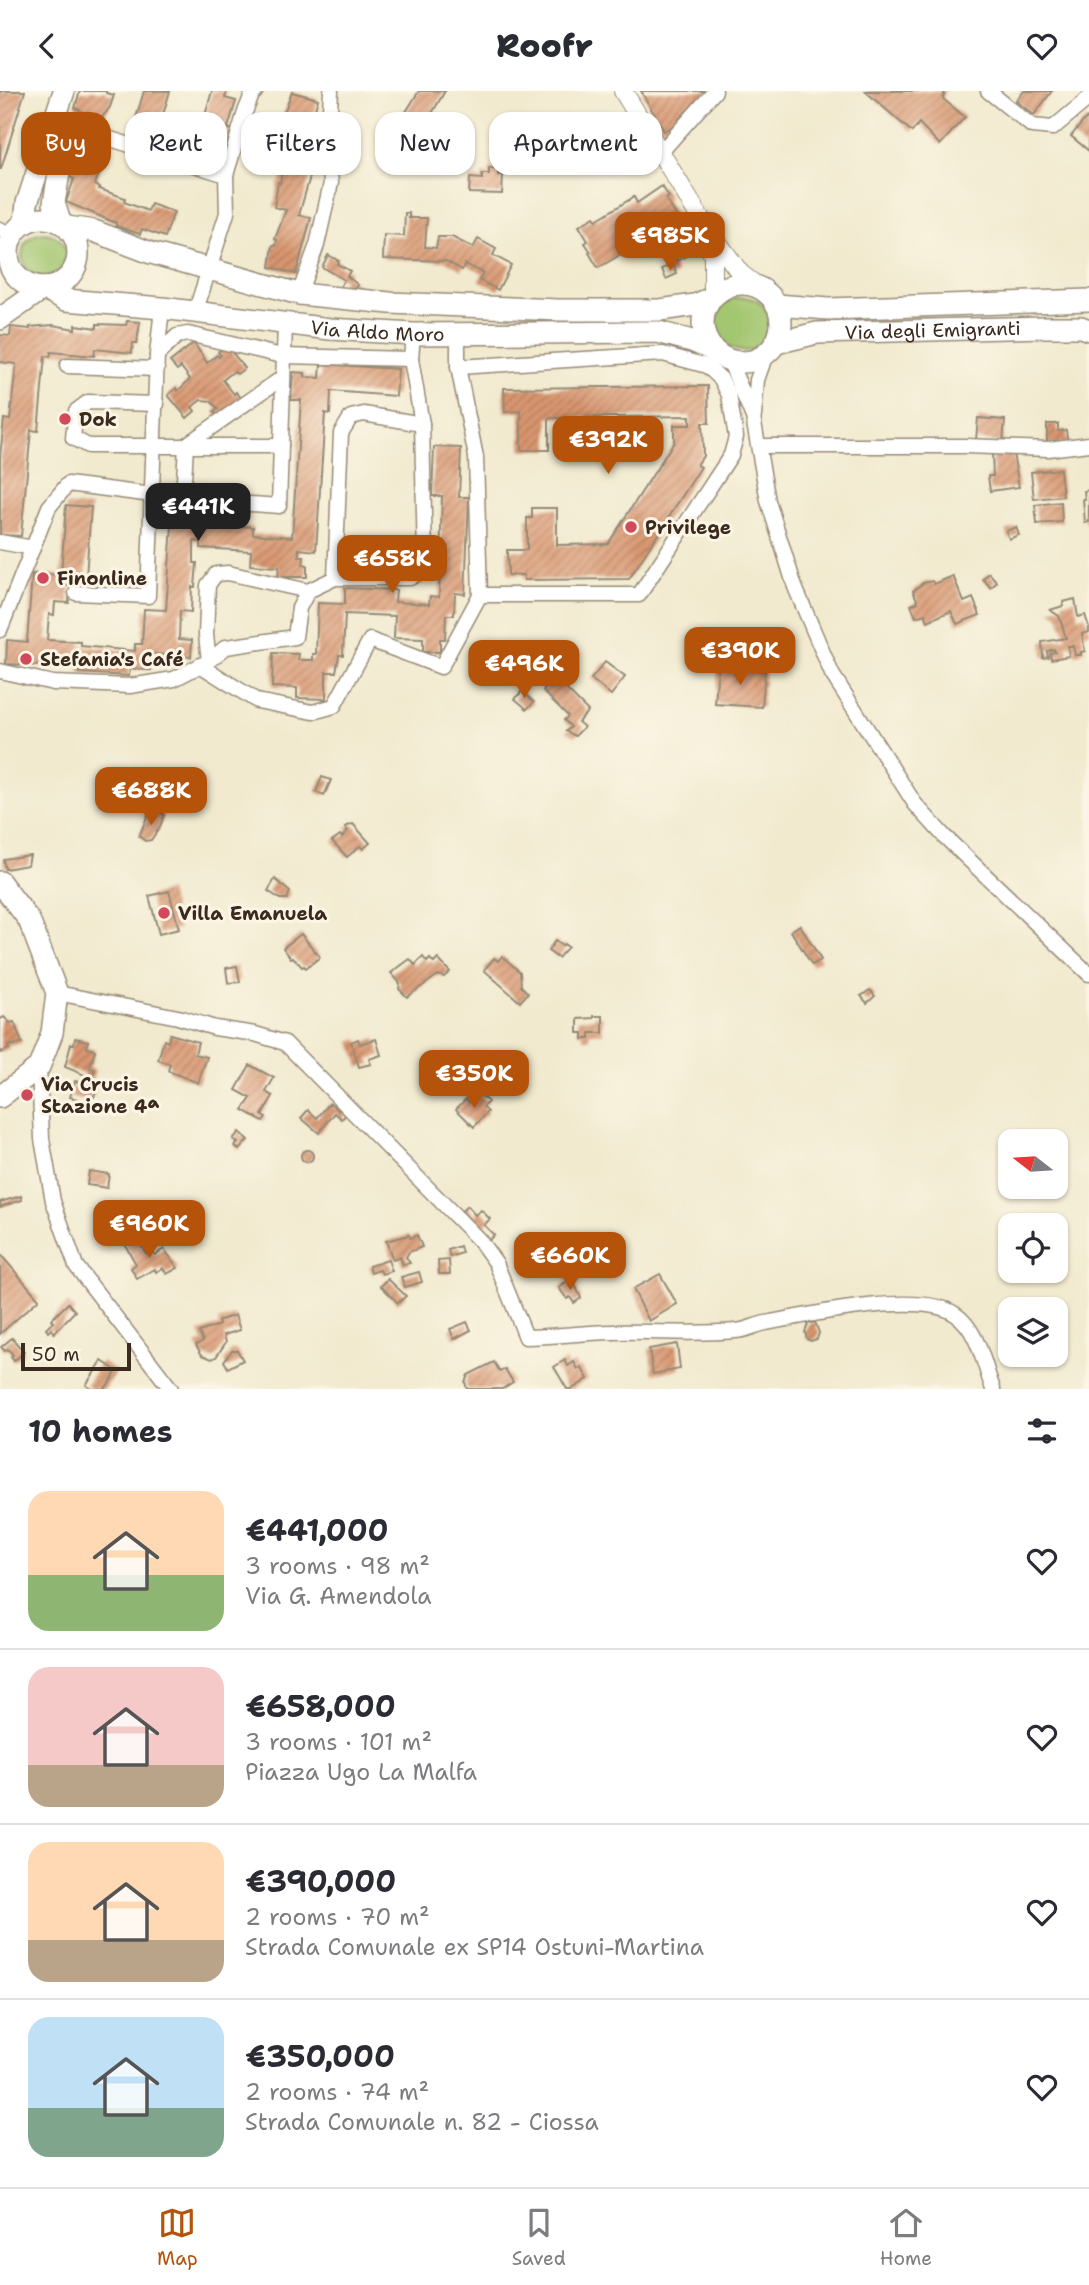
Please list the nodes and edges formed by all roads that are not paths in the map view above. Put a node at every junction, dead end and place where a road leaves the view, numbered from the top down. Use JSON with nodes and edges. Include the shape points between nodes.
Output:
{"nodes":[{"id":1,"x":64,"y":91,"type":"edge"},
{"id":2,"x":256,"y":91,"type":"edge"},
{"id":3,"x":331,"y":91,"type":"edge"},
{"id":4,"x":623,"y":91,"type":"edge"},
{"id":5,"x":715,"y":91,"type":"edge"},
{"id":6,"x":988,"y":91,"type":"edge"},
{"id":7,"x":1089,"y":98,"type":"edge"},
{"id":8,"x":58,"y":112,"type":"edge"},
{"id":9,"x":636,"y":112,"type":"edge"},
{"id":10,"x":662,"y":151,"type":"edge"},
{"id":11,"x":662,"y":156,"type":"edge"},
{"id":12,"x":227,"y":172,"type":"edge"},
{"id":13,"x":37,"y":175,"type":"edge"},
{"id":14,"x":59,"y":175,"type":"edge"},
{"id":15,"x":226,"y":175,"type":"edge"},
{"id":16,"x":704,"y":224,"type":"junction"},
{"id":17,"x":63,"y":225,"type":"junction"},
{"id":18,"x":13,"y":229,"type":"edge"},
{"id":19,"x":4,"y":268,"type":"edge"},
{"id":20,"x":209,"y":269,"type":"junction"},
{"id":21,"x":757,"y":286,"type":"junction"},
{"id":22,"x":44,"y":288,"type":"junction"},
{"id":23,"x":299,"y":294,"type":"junction"},
{"id":24,"x":712,"y":297,"type":"junction"},
{"id":25,"x":1089,"y":300,"type":"edge"},
{"id":26,"x":777,"y":306,"type":"junction"},
{"id":27,"x":162,"y":308,"type":"junction"},
{"id":28,"x":195,"y":313,"type":"junction"},
{"id":29,"x":0,"y":319,"type":"edge"},
{"id":30,"x":285,"y":324,"type":"junction"},
{"id":31,"x":1089,"y":330,"type":"edge"},
{"id":32,"x":609,"y":332,"type":"junction"},
{"id":33,"x":413,"y":334,"type":"junction"},
{"id":34,"x":458,"y":334,"type":"junction"},
{"id":35,"x":771,"y":349,"type":"junction"},
{"id":36,"x":721,"y":355,"type":"junction"},
{"id":37,"x":282,"y":356,"type":"junction"},
{"id":38,"x":411,"y":359,"type":"junction"},
{"id":39,"x":604,"y":359,"type":"junction"},
{"id":40,"x":157,"y":362,"type":"junction"},
{"id":41,"x":67,"y":366,"type":"dead end"},
{"id":42,"x":458,"y":367,"type":"junction"},
{"id":43,"x":282,"y":378,"type":"junction"},
{"id":44,"x":157,"y":404,"type":"junction"},
{"id":45,"x":753,"y":417,"type":"junction"},
{"id":46,"x":422,"y":424,"type":"junction"},
{"id":47,"x":1089,"y":444,"type":"edge"},
{"id":48,"x":155,"y":445,"type":"junction"},
{"id":49,"x":186,"y":445,"type":"junction"},
{"id":50,"x":281,"y":446,"type":"junction"},
{"id":51,"x":759,"y":446,"type":"junction"},
{"id":52,"x":153,"y":495,"type":"junction"},
{"id":53,"x":183,"y":499,"type":"junction"},
{"id":54,"x":0,"y":542,"type":"edge"},
{"id":55,"x":33,"y":548,"type":"junction"},
{"id":56,"x":335,"y":578,"type":"junction"},
{"id":57,"x":308,"y":591,"type":"junction"},
{"id":58,"x":76,"y":593,"type":"dead end"},
{"id":59,"x":480,"y":595,"type":"junction"},
{"id":60,"x":0,"y":631,"type":"edge"},
{"id":61,"x":204,"y":663,"type":"junction"},
{"id":62,"x":0,"y":671,"type":"edge"},
{"id":63,"x":0,"y":881,"type":"edge"},
{"id":64,"x":1089,"y":974,"type":"edge"},
{"id":65,"x":57,"y":993,"type":"junction"},
{"id":66,"x":39,"y":1067,"type":"junction"},
{"id":67,"x":0,"y":1097,"type":"edge"},
{"id":68,"x":171,"y":1389,"type":"edge"},
{"id":69,"x":993,"y":1389,"type":"edge"}],
"edges":[{"from":1,"to":8,"type":"main road"},
{"from":2,"to":12,"type":"street"},
{"from":3,"to":23,"type":"street","via":[[331,183],[317,245]]},
{"from":4,"to":9,"type":"street"},
{"from":5,"to":10,"type":"street"},
{"from":6,"to":7,"type":"street","via":[[1032,126],[1053,128]]},
{"from":11,"to":16,"type":"street"},
{"from":13,"to":18,"type":"main road"},
{"from":14,"to":17,"type":"main road","via":[[54,203]]},
{"from":15,"to":20,"type":"street","via":[[227,213]]},
{"from":16,"to":21,"type":"street","via":[[741,274]]},
{"from":16,"to":24,"type":"street","via":[[713,257]]},
{"from":17,"to":18,"type":"main road","via":[[37,218]]},
{"from":17,"to":20,"type":"main road","name":"Via Aldo Moro"},
{"from":17,"to":22,"type":"main road","via":[[78,247],[74,270],[56,286]]},
{"from":18,"to":19,"type":"main road"},
{"from":19,"to":22,"type":"main road","via":[[34,287]]},
{"from":20,"to":23,"type":"main road","name":"Via Aldo Moro"},
{"from":20,"to":28,"type":"street"},
{"from":21,"to":24,"type":"main road","via":[[733,285]]},
{"from":21,"to":26,"type":"main road"},
{"from":22,"to":27,"type":"main road","name":"Via Aldo Moro","via":[[66,300]]},
{"from":22,"to":29,"type":"main road"},
{"from":23,"to":24,"type":"main road","name":"Via Aldo Moro","via":[[558,310],[660,310],[695,305]]},
{"from":24,"to":36,"type":"main road","via":[[703,319],[707,341]]},
{"from":25,"to":26,"type":"main road","name":"Via degli Emigranti","via":[[828,309]]},
{"from":26,"to":35,"type":"main road","via":[[781,331]]},
{"from":27,"to":28,"type":"main road","name":"Via Aldo Moro"},
{"from":27,"to":40,"type":"street"},
{"from":28,"to":30,"type":"main road","name":"Via Aldo Moro"},
{"from":30,"to":33,"type":"main road","name":"Via Aldo Moro"},
{"from":30,"to":37,"type":"street"},
{"from":31,"to":35,"type":"main road","name":"Via degli Emigranti","via":[[815,333]]},
{"from":32,"to":34,"type":"main road","name":"Via Aldo Moro"},
{"from":32,"to":36,"type":"main road","name":"Via Aldo Moro","via":[[658,332]]},
{"from":32,"to":39,"type":"street"},
{"from":33,"to":34,"type":"main road","name":"Via Aldo Moro"},
{"from":33,"to":38,"type":"street"},
{"from":34,"to":42,"type":"street"},
{"from":35,"to":36,"type":"main road","via":[[742,362]]},
{"from":35,"to":45,"type":"street","via":[[757,380]]},
{"from":36,"to":45,"type":"street"},
{"from":37,"to":38,"type":"street","name":"Via Aldo Moro"},
{"from":37,"to":40,"type":"street","name":"Via Aldo Moro","via":[[188,334],[177,336]]},
{"from":37,"to":43,"type":"street"},
{"from":38,"to":46,"type":"street"},
{"from":39,"to":42,"type":"street","name":"Via Aldo Moro"},
{"from":39,"to":59,"type":"street","name":"Via Aldo Moro","via":[[663,354],[707,366],[729,395],[736,437],[731,455],[639,595]]},
{"from":40,"to":41,"type":"street"},
{"from":40,"to":44,"type":"street"},
{"from":42,"to":59,"type":"street","via":[[476,457]]},
{"from":43,"to":49,"type":"street"},
{"from":43,"to":50,"type":"street"},
{"from":44,"to":48,"type":"street"},
{"from":44,"to":48,"type":"street","via":[[88,402],[76,411],[74,438],[88,446]]},
{"from":45,"to":51,"type":"street"},
{"from":46,"to":56,"type":"street","via":[[425,560],[418,573],[410,578]]},
{"from":46,"to":56,"type":"street","via":[[364,414],[351,417],[341,433]]},
{"from":47,"to":51,"type":"street","via":[[1048,449]]},
{"from":48,"to":49,"type":"street"},
{"from":48,"to":52,"type":"street"},
{"from":49,"to":50,"type":"street"},
{"from":49,"to":53,"type":"street"},
{"from":50,"to":53,"type":"street","via":[[279,506]]},
{"from":51,"to":64,"type":"street","via":[[772,513],[795,587],[832,674],[915,804]]},
{"from":52,"to":53,"type":"street"},
{"from":52,"to":55,"type":"street","via":[[68,484],[49,507]]},
{"from":52,"to":58,"type":"street","via":[[148,596]]},
{"from":54,"to":55,"type":"street"},
{"from":55,"to":60,"type":"street"},
{"from":56,"to":57,"type":"street"},
{"from":57,"to":61,"type":"street","via":[[299,608],[295,638],[226,647]]},
{"from":57,"to":61,"type":"street","via":[[215,574],[208,585]]},
{"from":59,"to":61,"type":"street","via":[[441,667],[370,640],[334,706],[313,712],[257,701]]},
{"from":61,"to":62,"type":"street","via":[[174,679],[130,686],[53,683]]},
{"from":63,"to":65,"type":"main road","via":[[29,920]]},
{"from":65,"to":66,"type":"main road","via":[[52,1034]]},
{"from":65,"to":69,"type":"street","via":[[285,1043],[480,1241],[496,1263],[526,1337],[738,1331],[872,1305],[925,1305],[955,1313],[966,1323]]},
{"from":66,"to":67,"type":"main road"},
{"from":66,"to":68,"type":"street","via":[[42,1139],[53,1201],[76,1266]]}]}
